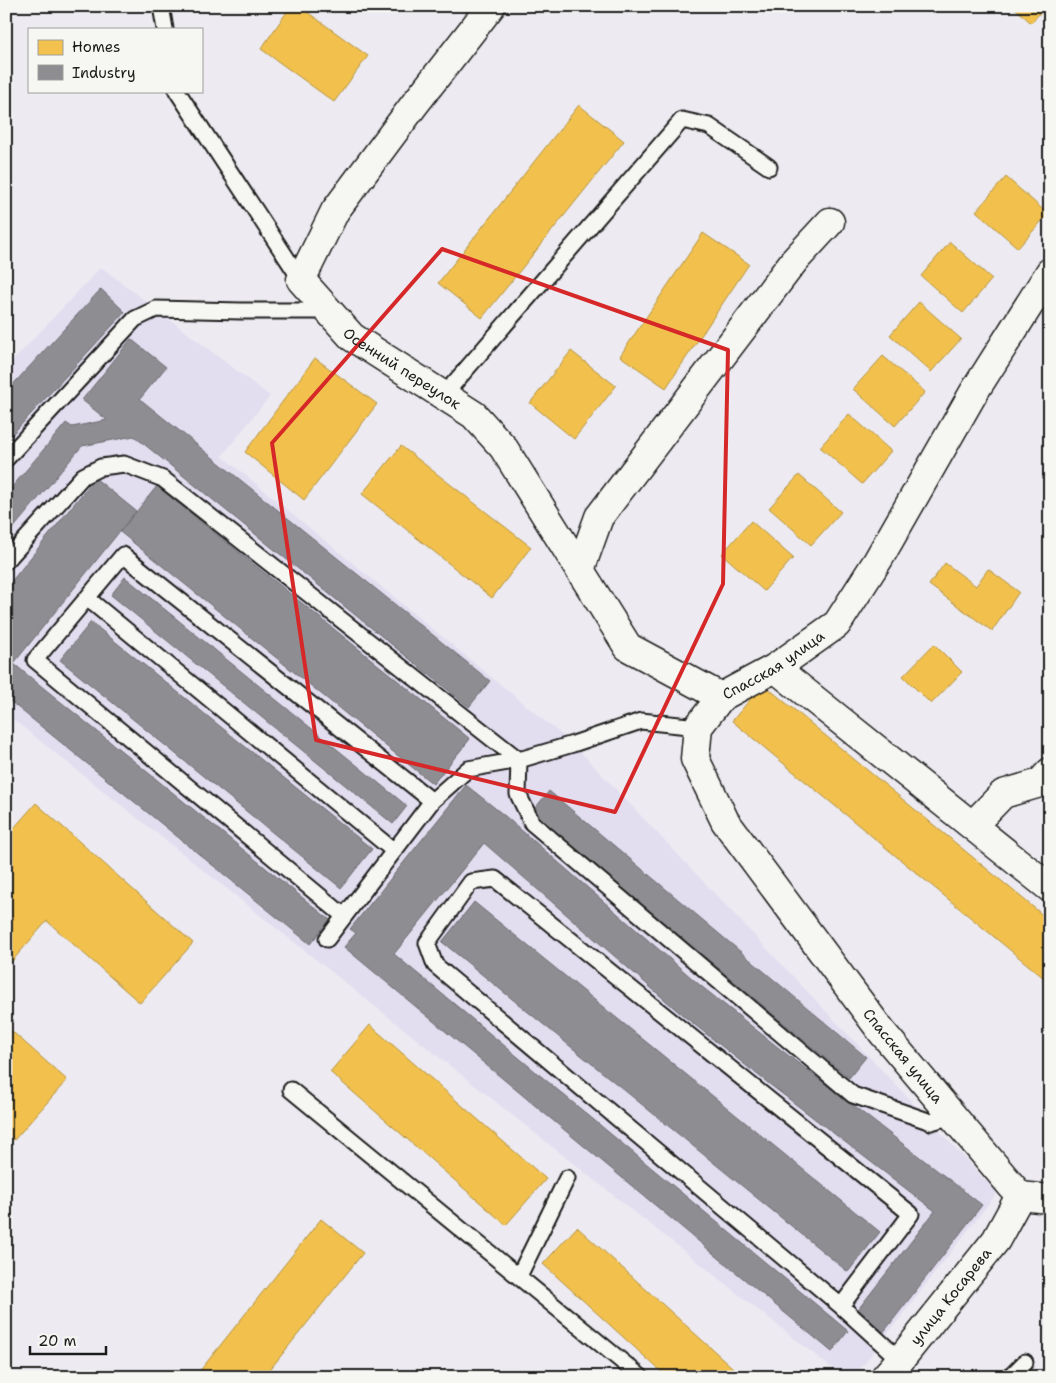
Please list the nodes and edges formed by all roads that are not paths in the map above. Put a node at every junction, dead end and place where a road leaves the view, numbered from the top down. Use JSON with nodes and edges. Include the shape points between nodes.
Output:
{"nodes":[{"id":1,"x":161,"y":6,"type":"edge"},
{"id":2,"x":491,"y":6,"type":"edge"},
{"id":3,"x":165,"y":28,"type":"edge"},
{"id":4,"x":178,"y":92,"type":"edge"},
{"id":5,"x":769,"y":167,"type":"dead end"},
{"id":6,"x":830,"y":222,"type":"dead end"},
{"id":7,"x":1050,"y":272,"type":"edge"},
{"id":8,"x":301,"y":280,"type":"junction"},
{"id":9,"x":329,"y":311,"type":"junction"},
{"id":10,"x":443,"y":396,"type":"junction"},
{"id":11,"x":6,"y":459,"type":"edge"},
{"id":12,"x":6,"y":561,"type":"edge"},
{"id":13,"x":580,"y":570,"type":"junction"},
{"id":14,"x":87,"y":598,"type":"junction"},
{"id":15,"x":775,"y":668,"type":"junction"},
{"id":16,"x":721,"y":696,"type":"junction"},
{"id":17,"x":698,"y":727,"type":"junction"},
{"id":18,"x":519,"y":760,"type":"junction"},
{"id":19,"x":1050,"y":772,"type":"edge"},
{"id":20,"x":432,"y":801,"type":"junction"},
{"id":21,"x":973,"y":825,"type":"junction"},
{"id":22,"x":394,"y":850,"type":"junction"},
{"id":23,"x":1050,"y":888,"type":"edge"},
{"id":24,"x":344,"y":916,"type":"junction"},
{"id":25,"x":327,"y":939,"type":"dead end"},
{"id":26,"x":291,"y":1090,"type":"dead end"},
{"id":27,"x":952,"y":1116,"type":"junction"},
{"id":28,"x":567,"y":1178,"type":"dead end"},
{"id":29,"x":1020,"y":1196,"type":"junction"},
{"id":30,"x":1050,"y":1199,"type":"edge"},
{"id":31,"x":519,"y":1276,"type":"junction"},
{"id":32,"x":841,"y":1306,"type":"junction"},
{"id":33,"x":1025,"y":1362,"type":"dead end"},
{"id":34,"x":893,"y":1368,"type":"edge"},
{"id":35,"x":641,"y":1377,"type":"edge"},
{"id":36,"x":1010,"y":1377,"type":"edge"}],
"edges":[{"from":1,"to":3,"type":"lane"},
{"from":2,"to":8,"type":"street","via":[[335,211]]},
{"from":4,"to":8,"type":"lane"},
{"from":5,"to":10,"type":"lane","via":[[708,126],[682,120]]},
{"from":6,"to":13,"type":"street","via":[[794,261],[599,517]]},
{"from":7,"to":15,"type":"street","name":"Спасская улица","via":[[974,392],[878,560],[837,624]]},
{"from":8,"to":9,"type":"street","name":"Осенний переулок"},
{"from":9,"to":10,"type":"street","name":"Осенний переулок","via":[[352,337]]},
{"from":9,"to":11,"type":"lane","via":[[156,309],[135,319]]},
{"from":10,"to":13,"type":"street","name":"Осенний переулок","via":[[474,415],[503,447]]},
{"from":12,"to":18,"type":"lane","via":[[83,476],[101,467],[124,464],[162,479]]},
{"from":13,"to":16,"type":"street","name":"Осенний переулок","via":[[628,647]]},
{"from":14,"to":20,"type":"lane","via":[[123,555]]},
{"from":14,"to":22,"type":"lane"},
{"from":14,"to":24,"type":"lane","via":[[35,660]]},
{"from":15,"to":16,"type":"street","name":"Спасская улица"},
{"from":15,"to":21,"type":"street"},
{"from":16,"to":17,"type":"street","name":"Спасская улица"},
{"from":17,"to":18,"type":"lane","via":[[642,721]]},
{"from":17,"to":27,"type":"street","name":"Спасская улица","via":[[695,759],[725,821],[882,1032]]},
{"from":18,"to":20,"type":"lane","via":[[468,769]]},
{"from":18,"to":27,"type":"lane","via":[[518,794],[532,823],[852,1095],[931,1122]]},
{"from":19,"to":21,"type":"street","via":[[1040,783],[1003,794]]},
{"from":20,"to":22,"type":"lane"},
{"from":21,"to":23,"type":"street"},
{"from":22,"to":24,"type":"lane"},
{"from":24,"to":25,"type":"lane"},
{"from":26,"to":31,"type":"lane"},
{"from":27,"to":29,"type":"street","name":"Спасская улица"},
{"from":28,"to":31,"type":"lane"},
{"from":29,"to":30,"type":"street"},
{"from":29,"to":34,"type":"street","name":"улица Косарева","via":[[996,1240]]},
{"from":31,"to":35,"type":"lane"},
{"from":32,"to":32,"type":"lane","via":[[435,964],[427,943],[471,882],[495,879],[911,1214]]},
{"from":32,"to":34,"type":"lane"},
{"from":33,"to":36,"type":"lane"}]}
